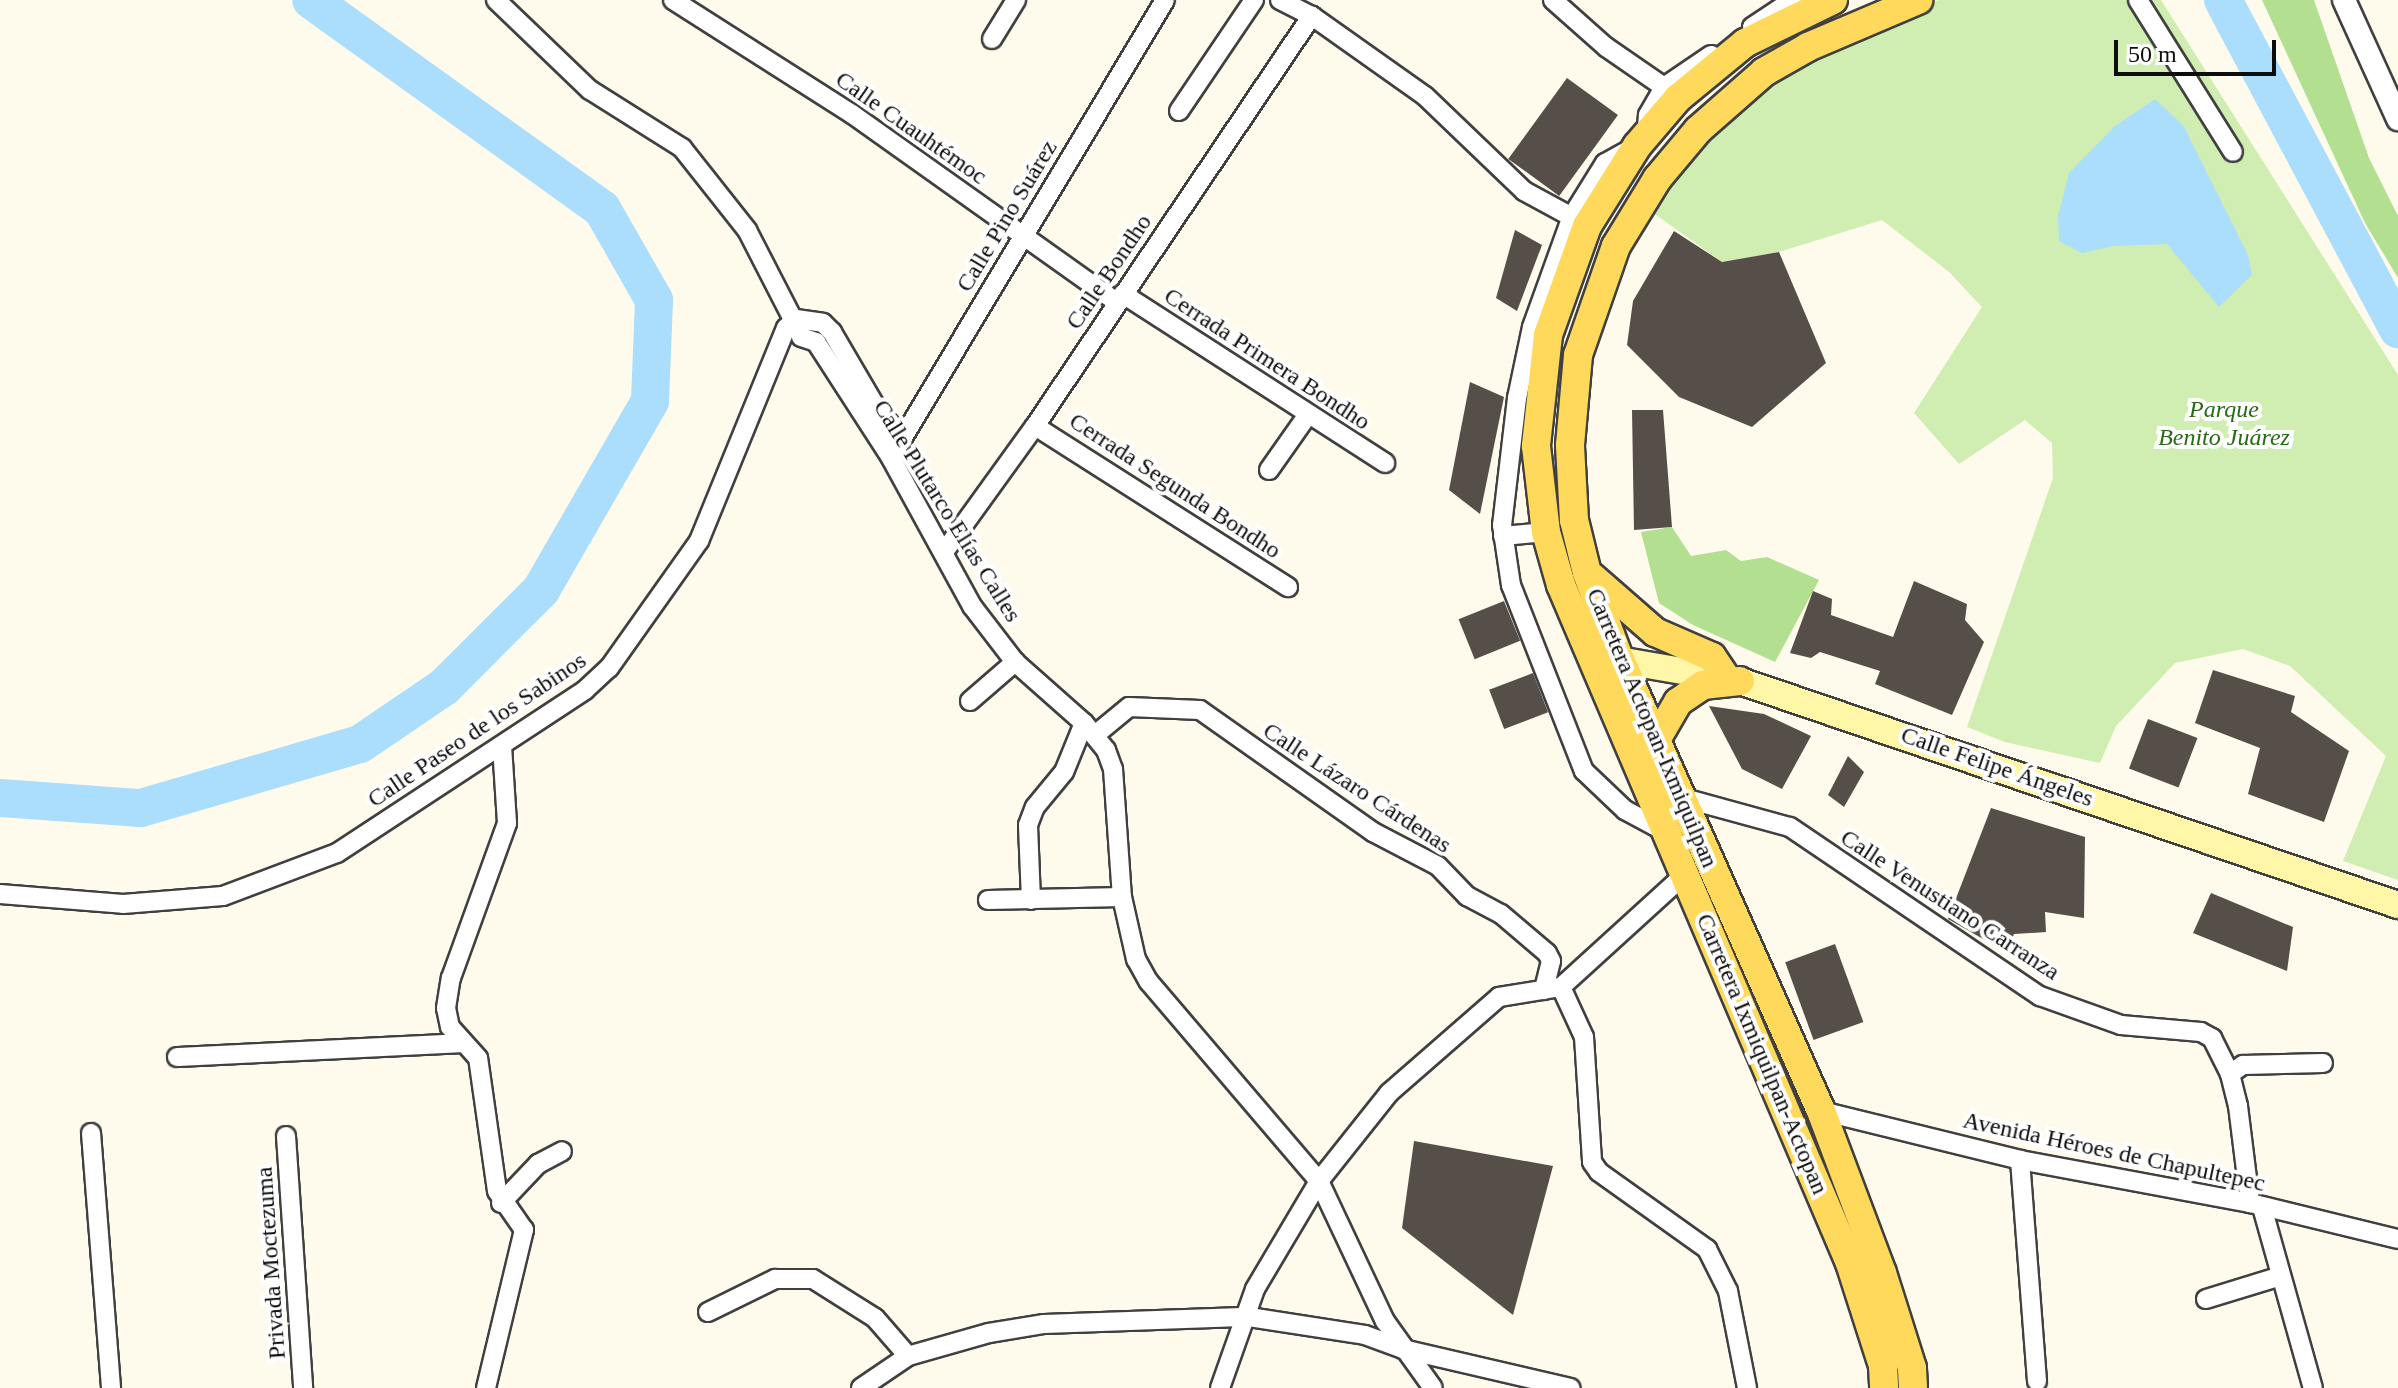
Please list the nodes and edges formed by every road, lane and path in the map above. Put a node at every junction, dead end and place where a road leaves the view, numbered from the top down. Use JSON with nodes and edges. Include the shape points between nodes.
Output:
{"nodes":[{"id":1,"x":496,"y":0,"type":"edge"},
{"id":2,"x":673,"y":0,"type":"edge"},
{"id":3,"x":1016,"y":0,"type":"edge"},
{"id":4,"x":1165,"y":0,"type":"edge"},
{"id":5,"x":1254,"y":0,"type":"edge"},
{"id":6,"x":1280,"y":0,"type":"edge"},
{"id":7,"x":1553,"y":0,"type":"edge"},
{"id":8,"x":1833,"y":0,"type":"edge"},
{"id":9,"x":1918,"y":0,"type":"edge"},
{"id":10,"x":2138,"y":0,"type":"edge"},
{"id":11,"x":2344,"y":0,"type":"edge"},
{"id":12,"x":1797,"y":4,"type":"edge"},
{"id":13,"x":1312,"y":16,"type":"junction"},
{"id":14,"x":992,"y":39,"type":"dead end"},
{"id":15,"x":1664,"y":87,"type":"junction"},
{"id":16,"x":1179,"y":111,"type":"dead end"},
{"id":17,"x":2398,"y":119,"type":"edge"},
{"id":18,"x":1642,"y":140,"type":"junction"},
{"id":19,"x":2233,"y":152,"type":"dead end"},
{"id":20,"x":1579,"y":221,"type":"junction"},
{"id":21,"x":1023,"y":236,"type":"junction"},
{"id":22,"x":1120,"y":298,"type":"junction"},
{"id":23,"x":799,"y":328,"type":"junction"},
{"id":24,"x":1307,"y":416,"type":"junction"},
{"id":25,"x":1035,"y":426,"type":"junction"},
{"id":26,"x":1525,"y":431,"type":"junction"},
{"id":27,"x":901,"y":438,"type":"junction"},
{"id":28,"x":891,"y":458,"type":"junction"},
{"id":29,"x":1385,"y":463,"type":"dead end"},
{"id":30,"x":1269,"y":470,"type":"dead end"},
{"id":31,"x":1546,"y":532,"type":"junction"},
{"id":32,"x":1503,"y":536,"type":"junction"},
{"id":33,"x":944,"y":552,"type":"junction"},
{"id":34,"x":1587,"y":573,"type":"junction"},
{"id":35,"x":1288,"y":587,"type":"dead end"},
{"id":36,"x":1590,"y":656,"type":"junction"},
{"id":37,"x":1619,"y":658,"type":"junction"},
{"id":38,"x":1015,"y":662,"type":"junction"},
{"id":39,"x":1733,"y":679,"type":"junction"},
{"id":40,"x":970,"y":701,"type":"dead end"},
{"id":41,"x":1090,"y":729,"type":"junction"},
{"id":42,"x":1656,"y":740,"type":"junction"},
{"id":43,"x":502,"y":745,"type":"junction"},
{"id":44,"x":1680,"y":797,"type":"junction"},
{"id":45,"x":1667,"y":832,"type":"junction"},
{"id":46,"x":1685,"y":874,"type":"junction"},
{"id":47,"x":0,"y":894,"type":"edge"},
{"id":48,"x":1122,"y":897,"type":"junction"},
{"id":49,"x":988,"y":900,"type":"dead end"},
{"id":50,"x":1031,"y":900,"type":"junction"},
{"id":51,"x":2398,"y":905,"type":"edge"},
{"id":52,"x":1552,"y":988,"type":"junction"},
{"id":53,"x":461,"y":1043,"type":"junction"},
{"id":54,"x":177,"y":1057,"type":"dead end"},
{"id":55,"x":2323,"y":1063,"type":"dead end"},
{"id":56,"x":2230,"y":1074,"type":"junction"},
{"id":57,"x":1821,"y":1111,"type":"junction"},
{"id":58,"x":91,"y":1133,"type":"dead end"},
{"id":59,"x":286,"y":1136,"type":"dead end"},
{"id":60,"x":562,"y":1151,"type":"dead end"},
{"id":61,"x":2020,"y":1160,"type":"junction"},
{"id":62,"x":1319,"y":1181,"type":"junction"},
{"id":63,"x":501,"y":1203,"type":"junction"},
{"id":64,"x":2256,"y":1205,"type":"junction"},
{"id":65,"x":2398,"y":1239,"type":"edge"},
{"id":66,"x":2281,"y":1276,"type":"junction"},
{"id":67,"x":2206,"y":1299,"type":"dead end"},
{"id":68,"x":708,"y":1312,"type":"dead end"},
{"id":69,"x":1249,"y":1317,"type":"junction"},
{"id":70,"x":1403,"y":1349,"type":"junction"},
{"id":71,"x":908,"y":1356,"type":"junction"},
{"id":72,"x":2037,"y":1381,"type":"dead end"},
{"id":73,"x":111,"y":1388,"type":"edge"},
{"id":74,"x":303,"y":1388,"type":"edge"},
{"id":75,"x":486,"y":1388,"type":"edge"},
{"id":76,"x":861,"y":1388,"type":"edge"},
{"id":77,"x":1220,"y":1388,"type":"edge"},
{"id":78,"x":1433,"y":1388,"type":"edge"},
{"id":79,"x":1571,"y":1388,"type":"edge"},
{"id":80,"x":1747,"y":1388,"type":"edge"},
{"id":81,"x":1884,"y":1388,"type":"edge"},
{"id":82,"x":1913,"y":1388,"type":"edge"},
{"id":83,"x":2313,"y":1388,"type":"edge"}],
"edges":[{"from":1,"to":23,"type":"street","name":"Calle Plutarco Elías Calles","via":[[590,90],[682,148],[747,230]]},
{"from":2,"to":21,"type":"street","name":"Calle Cuauhtémoc","via":[[852,114]]},
{"from":3,"to":14,"type":"street"},
{"from":4,"to":21,"type":"street","name":"Calle Pino Suárez"},
{"from":5,"to":16,"type":"street"},
{"from":6,"to":13,"type":"street"},
{"from":7,"to":15,"type":"street","via":[[1606,47]]},
{"from":8,"to":12,"type":"main road","name":"Carretera Ixmiquilpan-Actopan"},
{"from":9,"to":34,"type":"main road","name":"Carretera Actopan-Ixmiquilpan","via":[[1808,47],[1764,72],[1698,130],[1616,246],[1578,355],[1570,445],[1574,520]]},
{"from":10,"to":19,"type":"street"},
{"from":11,"to":17,"type":"street"},
{"from":12,"to":15,"type":"street"},
{"from":12,"to":18,"type":"main road","name":"Carretera Ixmiquilpan-Actopan","via":[[1678,98]]},
{"from":13,"to":20,"type":"street","via":[[1425,96],[1524,191]]},
{"from":13,"to":22,"type":"street","name":"Calle Bondho"},
{"from":15,"to":18,"type":"street","via":[[1648,115]]},
{"from":18,"to":20,"type":"main road","name":"Carretera Ixmiquilpan-Actopan"},
{"from":20,"to":26,"type":"main road","name":"Carretera Ixmiquilpan-Actopan"},
{"from":21,"to":22,"type":"street","name":"Calle Cuauhtémoc"},
{"from":21,"to":27,"type":"street","name":"Calle Pino Suárez"},
{"from":22,"to":24,"type":"street","name":"Cerrada Primera Bondho"},
{"from":22,"to":25,"type":"street","name":"Calle Bondho"},
{"from":23,"to":27,"type":"street","via":[[823,323],[832,332],[874,404]]},
{"from":23,"to":28,"type":"street","name":"Calle Plutarco Elías Calles","via":[[816,342]]},
{"from":23,"to":43,"type":"street","name":"Calle Paseo de los Sabinos","via":[[786,328],[699,541],[618,656],[585,690]]},
{"from":24,"to":29,"type":"street","name":"Cerrada Primera Bondho"},
{"from":24,"to":30,"type":"street"},
{"from":25,"to":33,"type":"street","name":"Calle Bondho"},
{"from":25,"to":35,"type":"street","name":"Cerrada Segunda Bondho"},
{"from":26,"to":31,"type":"main road","name":"Carretera Ixmiquilpan-Actopan"},
{"from":26,"to":32,"type":"street"},
{"from":27,"to":28,"type":"street","name":"Calle Pino Suárez"},
{"from":28,"to":33,"type":"street","name":"Calle Plutarco Elías Calles"},
{"from":31,"to":32,"type":"street"},
{"from":31,"to":36,"type":"main road","name":"Carretera Ixmiquilpan-Actopan"},
{"from":32,"to":45,"type":"street","via":[[1511,585],[1584,771],[1625,810]]},
{"from":33,"to":38,"type":"street","name":"Calle Plutarco Elías Calles","via":[[972,606]]},
{"from":34,"to":37,"type":"main road","name":"Carretera Actopan-Ixmiquilpan"},
{"from":34,"to":39,"type":"main road","via":[[1655,632],[1712,657]]},
{"from":36,"to":37,"type":"main road","name":"Calle Felipe Ángeles"},
{"from":36,"to":45,"type":"main road","name":"Carretera Ixmiquilpan-Actopan"},
{"from":37,"to":39,"type":"main road","name":"Calle Felipe Ángeles"},
{"from":37,"to":42,"type":"main road","name":"Carretera Actopan-Ixmiquilpan"},
{"from":38,"to":40,"type":"street"},
{"from":38,"to":41,"type":"street","name":"Calle Plutarco Elías Calles"},
{"from":39,"to":42,"type":"main road","via":[[1703,685],[1678,702]]},
{"from":39,"to":51,"type":"main road","name":"Calle Felipe Ángeles"},
{"from":41,"to":48,"type":"street","name":"Calle Plutarco Elías Calles","via":[[1113,769]]},
{"from":41,"to":50,"type":"street","via":[[1028,825]]},
{"from":41,"to":52,"type":"street","name":"Calle Lázaro Cárdenas","via":[[1129,707],[1200,710],[1373,832],[1438,866],[1467,896],[1501,914],[1547,953]]},
{"from":42,"to":44,"type":"main road","name":"Carretera Actopan-Ixmiquilpan"},
{"from":43,"to":47,"type":"street","name":"Calle Paseo de los Sabinos","via":[[337,853],[223,896],[123,904]]},
{"from":43,"to":53,"type":"street","via":[[507,823],[451,978],[446,1008]]},
{"from":44,"to":56,"type":"street","name":"Calle Venustiano Carranza","via":[[1790,827],[2040,996],[2121,1025],[2201,1032],[2221,1051]]},
{"from":44,"to":57,"type":"main road","name":"Carretera Actopan-Ixmiquilpan"},
{"from":45,"to":46,"type":"main road","name":"Carretera Ixmiquilpan-Actopan"},
{"from":46,"to":52,"type":"street"},
{"from":46,"to":81,"type":"main road","name":"Carretera Ixmiquilpan-Actopan","via":[[1850,1263],[1883,1366]]},
{"from":48,"to":50,"type":"street"},
{"from":48,"to":62,"type":"street","name":"Calle Plutarco Elías Calles","via":[[1136,959],[1149,982]]},
{"from":49,"to":50,"type":"street"},
{"from":52,"to":62,"type":"street","via":[[1499,997],[1389,1093]]},
{"from":52,"to":80,"type":"street","via":[[1584,1037],[1592,1162],[1707,1249],[1728,1291]]},
{"from":53,"to":54,"type":"street"},
{"from":53,"to":63,"type":"street","via":[[478,1058]]},
{"from":55,"to":56,"type":"street","via":[[2243,1065]]},
{"from":56,"to":64,"type":"street"},
{"from":57,"to":61,"type":"street","name":"Avenida Héroes de Chapultepec"},
{"from":57,"to":82,"type":"main road","name":"Carretera Actopan-Ixmiquilpan","via":[[1882,1273],[1912,1368]]},
{"from":58,"to":73,"type":"street"},
{"from":59,"to":74,"type":"street","name":"Privada Moctezuma"},
{"from":60,"to":63,"type":"street","via":[[538,1164]]},
{"from":61,"to":64,"type":"street","name":"Avenida Héroes de Chapultepec"},
{"from":61,"to":72,"type":"street"},
{"from":62,"to":69,"type":"street","via":[[1255,1289]]},
{"from":62,"to":70,"type":"street","name":"Calle Plutarco Elías Calles"},
{"from":63,"to":75,"type":"street","via":[[520,1220],[524,1242]]},
{"from":64,"to":65,"type":"street","name":"Avenida Héroes de Chapultepec"},
{"from":64,"to":66,"type":"street"},
{"from":66,"to":67,"type":"street"},
{"from":66,"to":83,"type":"street"},
{"from":68,"to":71,"type":"street","via":[[775,1279],[813,1279],[875,1318]]},
{"from":69,"to":70,"type":"street","via":[[1319,1325]]},
{"from":69,"to":71,"type":"street","via":[[1044,1324]]},
{"from":69,"to":77,"type":"street"},
{"from":70,"to":78,"type":"street","name":"Calle Plutarco Elías Calles"},
{"from":70,"to":79,"type":"street"},
{"from":71,"to":76,"type":"street"}]}
